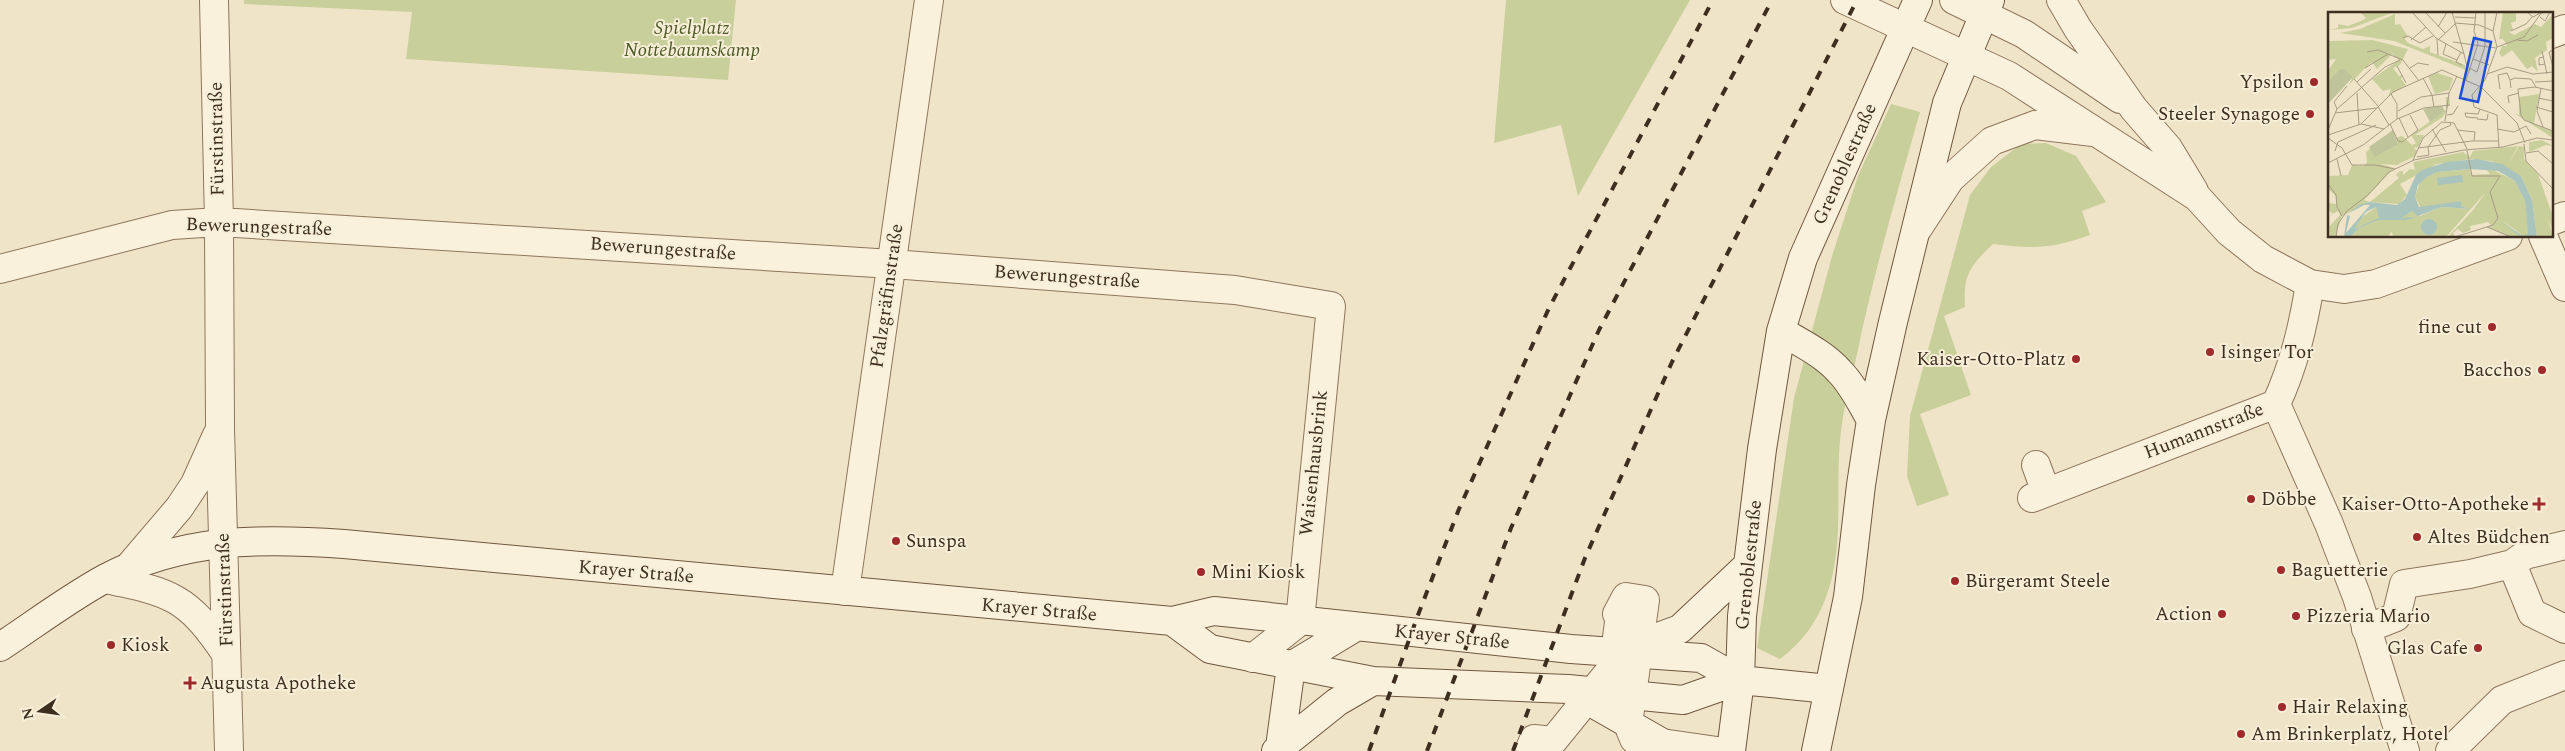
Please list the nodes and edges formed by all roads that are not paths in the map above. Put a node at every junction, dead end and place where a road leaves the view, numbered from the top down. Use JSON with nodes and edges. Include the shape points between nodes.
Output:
{"nodes":[{"id":1,"x":214,"y":0,"type":"edge"},
{"id":2,"x":929,"y":0,"type":"edge"},
{"id":3,"x":1845,"y":0,"type":"edge"},
{"id":4,"x":1918,"y":0,"type":"edge"},
{"id":5,"x":1954,"y":0,"type":"edge"},
{"id":6,"x":2061,"y":0,"type":"edge"},
{"id":7,"x":1986,"y":7,"type":"edge"},
{"id":8,"x":1905,"y":27,"type":"junction"},
{"id":9,"x":2565,"y":29,"type":"edge"},
{"id":10,"x":2552,"y":34,"type":"edge"},
{"id":11,"x":1964,"y":57,"type":"junction"},
{"id":12,"x":2134,"y":109,"type":"junction"},
{"id":13,"x":2100,"y":133,"type":"junction"},
{"id":14,"x":2197,"y":197,"type":"junction"},
{"id":15,"x":2565,"y":216,"type":"edge"},
{"id":16,"x":2552,"y":221,"type":"edge"},
{"id":17,"x":219,"y":222,"type":"junction"},
{"id":18,"x":1916,"y":231,"type":"junction"},
{"id":19,"x":2502,"y":238,"type":"edge"},
{"id":20,"x":2544,"y":238,"type":"edge"},
{"id":21,"x":892,"y":264,"type":"junction"},
{"id":22,"x":0,"y":269,"type":"edge"},
{"id":23,"x":2310,"y":284,"type":"junction"},
{"id":24,"x":2565,"y":287,"type":"edge"},
{"id":25,"x":1331,"y":306,"type":"joint"},
{"id":26,"x":1781,"y":331,"type":"junction"},
{"id":27,"x":2276,"y":404,"type":"junction"},
{"id":28,"x":1871,"y":420,"type":"junction"},
{"id":29,"x":220,"y":429,"type":"junction"},
{"id":30,"x":2036,"y":465,"type":"dead end"},
{"id":31,"x":223,"y":543,"type":"junction"},
{"id":32,"x":2565,"y":544,"type":"edge"},
{"id":33,"x":2512,"y":564,"type":"junction"},
{"id":34,"x":1748,"y":565,"type":"junction"},
{"id":35,"x":116,"y":574,"type":"junction"},
{"id":36,"x":845,"y":592,"type":"junction"},
{"id":37,"x":1300,"y":621,"type":"junction"},
{"id":38,"x":1172,"y":622,"type":"junction"},
{"id":39,"x":1354,"y":628,"type":"junction"},
{"id":40,"x":2366,"y":629,"type":"junction"},
{"id":41,"x":2565,"y":629,"type":"edge"},
{"id":42,"x":0,"y":647,"type":"edge"},
{"id":43,"x":1614,"y":653,"type":"junction"},
{"id":44,"x":226,"y":654,"type":"junction"},
{"id":45,"x":1253,"y":658,"type":"junction"},
{"id":46,"x":1291,"y":666,"type":"junction"},
{"id":47,"x":2565,"y":675,"type":"edge"},
{"id":48,"x":1740,"y":680,"type":"junction"},
{"id":49,"x":1373,"y":681,"type":"junction"},
{"id":50,"x":1568,"y":688,"type":"junction"},
{"id":51,"x":1829,"y":689,"type":"junction"},
{"id":52,"x":1278,"y":749,"type":"edge"},
{"id":53,"x":229,"y":751,"type":"edge"},
{"id":54,"x":1529,"y":751,"type":"edge"},
{"id":55,"x":1670,"y":751,"type":"edge"},
{"id":56,"x":1718,"y":751,"type":"edge"},
{"id":57,"x":1731,"y":751,"type":"edge"},
{"id":58,"x":1816,"y":751,"type":"edge"},
{"id":59,"x":2405,"y":751,"type":"edge"},
{"id":60,"x":2450,"y":751,"type":"edge"}],
"edges":[{"from":1,"to":17,"type":"street","name":"Fürstinstraße"},
{"from":2,"to":21,"type":"street","name":"Pfalzgräfinstraße"},
{"from":3,"to":8,"type":"street"},
{"from":4,"to":8,"type":"street","name":"Grenoblestraße"},
{"from":5,"to":7,"type":"street"},
{"from":6,"to":12,"type":"street"},
{"from":7,"to":11,"type":"street"},
{"from":7,"to":12,"type":"street"},
{"from":8,"to":11,"type":"street"},
{"from":8,"to":26,"type":"street","name":"Grenoblestraße","via":[[1803,258]]},
{"from":9,"to":10,"type":"street"},
{"from":11,"to":13,"type":"street","via":[[2009,76]]},
{"from":11,"to":18,"type":"street","via":[[1947,103]]},
{"from":12,"to":14,"type":"street","via":[[2168,148]]},
{"from":13,"to":14,"type":"street"},
{"from":13,"to":18,"type":"street","via":[[2035,125],[1992,141],[1950,179]]},
{"from":14,"to":23,"type":"street","via":[[2229,232],[2264,259]]},
{"from":15,"to":16,"type":"street"},
{"from":17,"to":21,"type":"street","name":"Bewerungestraße"},
{"from":17,"to":22,"type":"street","name":"Bewerungestraße","via":[[172,225]]},
{"from":17,"to":29,"type":"street","name":"Fürstinstraße"},
{"from":18,"to":28,"type":"street"},
{"from":19,"to":23,"type":"street","via":[[2376,284],[2344,289]]},
{"from":20,"to":24,"type":"street"},
{"from":21,"to":25,"type":"street","name":"Bewerungestraße","via":[[1235,290]]},
{"from":21,"to":36,"type":"street","name":"Pfalzgräfinstraße"},
{"from":23,"to":27,"type":"street","name":"Humannstraße","via":[[2303,332]]},
{"from":25,"to":37,"type":"street","name":"Waisenhausbrink"},
{"from":26,"to":28,"type":"street","via":[[1839,370]]},
{"from":26,"to":34,"type":"street","name":"Grenoblestraße"},
{"from":27,"to":30,"type":"street","name":"Humannstraße","via":[[2039,495]]},
{"from":27,"to":40,"type":"street","via":[[2329,524]]},
{"from":28,"to":51,"type":"street","via":[[1848,597]]},
{"from":29,"to":31,"type":"street","name":"Fürstinstraße"},
{"from":29,"to":35,"type":"street","name":"Fürstinstraße","via":[[195,484],[179,508]]},
{"from":31,"to":35,"type":"street","name":"Krayer Straße","via":[[189,547],[144,560]]},
{"from":31,"to":36,"type":"street","name":"Krayer Straße","via":[[268,540],[339,544]]},
{"from":31,"to":44,"type":"street","name":"Fürstinstraße"},
{"from":32,"to":33,"type":"street","via":[[2525,555]]},
{"from":33,"to":40,"type":"street","via":[[2404,584],[2396,617]]},
{"from":33,"to":41,"type":"street","via":[[2532,614]]},
{"from":34,"to":43,"type":"street","name":"Krayer Straße","via":[[1680,629]]},
{"from":34,"to":48,"type":"street","name":"Grenoblestraße"},
{"from":35,"to":42,"type":"street","name":"Krayer Straße"},
{"from":35,"to":44,"type":"street","via":[[178,600],[206,624]]},
{"from":36,"to":38,"type":"street","name":"Krayer Straße"},
{"from":37,"to":38,"type":"street","name":"Krayer Straße","via":[[1214,611]]},
{"from":37,"to":39,"type":"street","name":"Krayer Straße"},
{"from":37,"to":45,"type":"street"},
{"from":38,"to":45,"type":"street","name":"Krayer Straße","via":[[1210,649]]},
{"from":39,"to":43,"type":"street","name":"Krayer Straße"},
{"from":39,"to":46,"type":"street"},
{"from":40,"to":59,"type":"street"},
{"from":43,"to":48,"type":"street","name":"Krayer Straße","via":[[1701,658]]},
{"from":44,"to":53,"type":"street","name":"Fürstinstraße"},
{"from":45,"to":46,"type":"street","name":"Krayer Straße"},
{"from":46,"to":49,"type":"street","name":"Krayer Straße"},
{"from":46,"to":52,"type":"street"},
{"from":47,"to":60,"type":"street","via":[[2502,700]]},
{"from":48,"to":50,"type":"street","name":"Krayer Straße","via":[[1684,700]]},
{"from":48,"to":51,"type":"street","name":"Krayer Straße"},
{"from":48,"to":57,"type":"street","name":"Grenoblestraße"},
{"from":49,"to":50,"type":"street","name":"Krayer Straße"},
{"from":49,"to":52,"type":"street","via":[[1338,702]]},
{"from":50,"to":55,"type":"street","via":[[1666,745]]},
{"from":51,"to":58,"type":"street"},
{"from":54,"to":56,"type":"street","via":[[1534,739],[1553,741],[1613,666],[1620,615],[1617,614],[1626,597],[1645,600],[1628,724],[1634,739]]}]}
